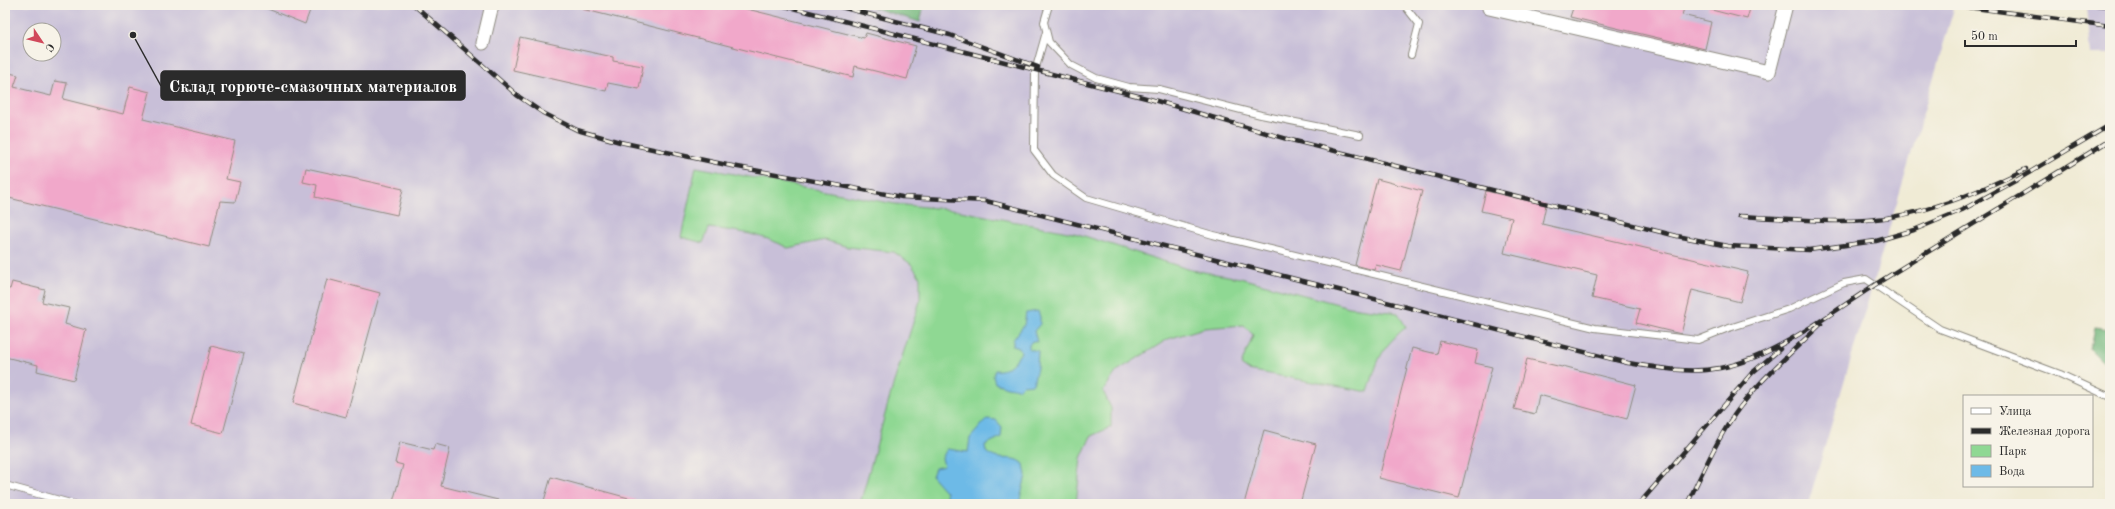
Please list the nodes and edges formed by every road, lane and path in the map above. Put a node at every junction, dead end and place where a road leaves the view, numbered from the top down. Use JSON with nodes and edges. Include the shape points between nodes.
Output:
{"nodes":[{"id":1,"x":492,"y":5,"type":"edge"},
{"id":2,"x":1049,"y":5,"type":"edge"},
{"id":3,"x":1404,"y":5,"type":"edge"},
{"id":4,"x":1786,"y":5,"type":"edge"},
{"id":5,"x":1489,"y":8,"type":"dead end"},
{"id":6,"x":1046,"y":32,"type":"junction"},
{"id":7,"x":483,"y":43,"type":"dead end"},
{"id":8,"x":1411,"y":55,"type":"dead end"},
{"id":9,"x":1360,"y":135,"type":"dead end"},
{"id":10,"x":2110,"y":397,"type":"edge"},
{"id":11,"x":5,"y":485,"type":"edge"},
{"id":12,"x":74,"y":504,"type":"edge"}],
"edges":[{"from":1,"to":7,"type":"street"},
{"from":2,"to":6,"type":"lane","via":[[1044,22]]},
{"from":3,"to":8,"type":"lane","via":[[1419,24]]},
{"from":4,"to":5,"type":"street","via":[[1769,72]]},
{"from":6,"to":9,"type":"lane","via":[[1049,42],[1071,65],[1096,78],[1129,87],[1159,89],[1261,115]]},
{"from":6,"to":10,"type":"lane","via":[[1036,66],[1034,150],[1053,175],[1086,198],[1213,235],[1595,328],[1698,340],[1789,309],[1844,283],[1866,279],[1940,329],[2053,371]]},
{"from":11,"to":12,"type":"lane"}]}
